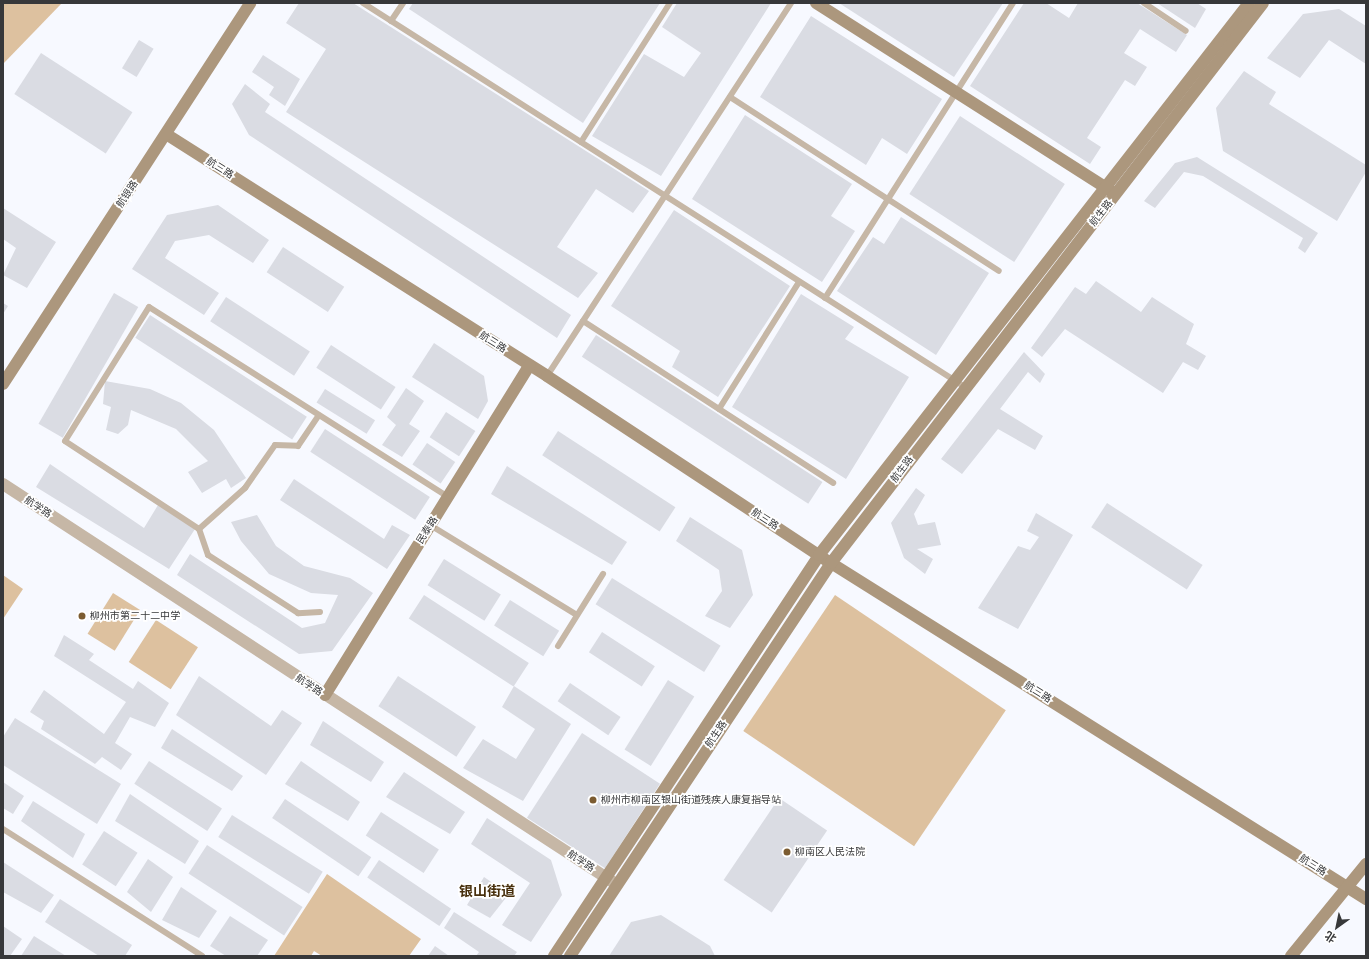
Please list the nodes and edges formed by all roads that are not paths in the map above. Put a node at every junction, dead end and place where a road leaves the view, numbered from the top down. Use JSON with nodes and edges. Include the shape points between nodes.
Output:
{"nodes":[{"id":1,"x":250,"y":3,"type":"edge"},
{"id":2,"x":363,"y":3,"type":"edge"},
{"id":3,"x":403,"y":3,"type":"edge"},
{"id":4,"x":670,"y":3,"type":"edge"},
{"id":5,"x":791,"y":3,"type":"edge"},
{"id":6,"x":816,"y":3,"type":"edge"},
{"id":7,"x":1013,"y":3,"type":"edge"},
{"id":8,"x":1144,"y":3,"type":"edge"},
{"id":9,"x":1250,"y":3,"type":"edge"},
{"id":10,"x":1263,"y":3,"type":"edge"},
{"id":11,"x":391,"y":21,"type":"junction"},
{"id":12,"x":1186,"y":31,"type":"dead end"},
{"id":13,"x":956,"y":92,"type":"junction"},
{"id":14,"x":730,"y":97,"type":"junction"},
{"id":15,"x":166,"y":134,"type":"junction"},
{"id":16,"x":581,"y":142,"type":"junction"},
{"id":17,"x":1111,"y":191,"type":"junction"},
{"id":18,"x":665,"y":196,"type":"junction"},
{"id":19,"x":888,"y":199,"type":"junction"},
{"id":20,"x":1000,"y":271,"type":"dead end"},
{"id":21,"x":799,"y":282,"type":"junction"},
{"id":22,"x":825,"y":298,"type":"junction"},
{"id":23,"x":583,"y":321,"type":"junction"},
{"id":24,"x":530,"y":365,"type":"junction"},
{"id":25,"x":547,"y":376,"type":"junction"},
{"id":26,"x":3,"y":384,"type":"edge"},
{"id":27,"x":960,"y":384,"type":"junction"},
{"id":28,"x":719,"y":409,"type":"junction"},
{"id":29,"x":319,"y":415,"type":"junction"},
{"id":30,"x":833,"y":483,"type":"dead end"},
{"id":31,"x":3,"y":484,"type":"edge"},
{"id":32,"x":448,"y":497,"type":"junction"},
{"id":33,"x":430,"y":525,"type":"junction"},
{"id":34,"x":200,"y":529,"type":"junction"},
{"id":35,"x":820,"y":555,"type":"junction"},
{"id":36,"x":830,"y":563,"type":"junction"},
{"id":37,"x":603,"y":574,"type":"dead end"},
{"id":38,"x":320,"y":612,"type":"dead end"},
{"id":39,"x":577,"y":615,"type":"junction"},
{"id":40,"x":558,"y":646,"type":"dead end"},
{"id":41,"x":325,"y":695,"type":"junction"},
{"id":42,"x":3,"y":829,"type":"edge"},
{"id":43,"x":1366,"y":864,"type":"edge"},
{"id":44,"x":606,"y":877,"type":"junction"},
{"id":45,"x":616,"y":884,"type":"junction"},
{"id":46,"x":1347,"y":886,"type":"junction"},
{"id":47,"x":1366,"y":899,"type":"edge"},
{"id":48,"x":202,"y":956,"type":"edge"},
{"id":49,"x":554,"y":956,"type":"edge"},
{"id":50,"x":570,"y":956,"type":"edge"},
{"id":51,"x":1291,"y":956,"type":"edge"}],
"edges":[{"from":1,"to":15,"type":"street","name":"航银路"},
{"from":2,"to":11,"type":"lane"},
{"from":3,"to":11,"type":"lane"},
{"from":4,"to":16,"type":"lane"},
{"from":5,"to":14,"type":"lane"},
{"from":6,"to":13,"type":"street"},
{"from":7,"to":13,"type":"lane"},
{"from":8,"to":12,"type":"lane"},
{"from":9,"to":17,"type":"street"},
{"from":10,"to":17,"type":"street","name":"航生路"},
{"from":11,"to":16,"type":"lane"},
{"from":13,"to":17,"type":"street"},
{"from":13,"to":19,"type":"lane"},
{"from":14,"to":18,"type":"lane"},
{"from":14,"to":19,"type":"lane"},
{"from":15,"to":24,"type":"street","name":"航三路"},
{"from":15,"to":26,"type":"street","name":"航银路"},
{"from":16,"to":18,"type":"lane"},
{"from":17,"to":27,"type":"street","name":"航生路"},
{"from":18,"to":21,"type":"lane"},
{"from":18,"to":23,"type":"lane"},
{"from":19,"to":20,"type":"lane"},
{"from":19,"to":22,"type":"lane"},
{"from":21,"to":22,"type":"lane"},
{"from":21,"to":28,"type":"lane"},
{"from":22,"to":27,"type":"lane"},
{"from":23,"to":25,"type":"lane"},
{"from":23,"to":28,"type":"lane"},
{"from":24,"to":25,"type":"street","name":"航三路"},
{"from":24,"to":32,"type":"street","name":"民泰路"},
{"from":25,"to":35,"type":"street","name":"航三路"},
{"from":27,"to":35,"type":"street"},
{"from":27,"to":36,"type":"street","name":"航生路"},
{"from":28,"to":30,"type":"lane"},
{"from":29,"to":32,"type":"lane"},
{"from":29,"to":34,"type":"lane","via":[[298,446],[275,445],[245,488]]},
{"from":29,"to":34,"type":"lane","via":[[149,307],[65,441]]},
{"from":31,"to":41,"type":"street","name":"航学路"},
{"from":32,"to":33,"type":"street","name":"民泰路"},
{"from":33,"to":39,"type":"lane"},
{"from":33,"to":41,"type":"street","name":"民泰路"},
{"from":34,"to":38,"type":"lane","via":[[208,555],[298,613]]},
{"from":35,"to":36,"type":"street","name":"航三路"},
{"from":35,"to":44,"type":"street"},
{"from":36,"to":45,"type":"street","name":"航生路"},
{"from":36,"to":46,"type":"street","name":"航三路"},
{"from":37,"to":39,"type":"lane"},
{"from":39,"to":40,"type":"lane"},
{"from":41,"to":44,"type":"street","name":"航学路"},
{"from":42,"to":48,"type":"lane"},
{"from":43,"to":46,"type":"street"},
{"from":44,"to":45,"type":"street","name":"航学路"},
{"from":44,"to":49,"type":"street"},
{"from":45,"to":50,"type":"street","name":"航生路"},
{"from":46,"to":47,"type":"street","name":"航三路"},
{"from":46,"to":51,"type":"street"}]}
